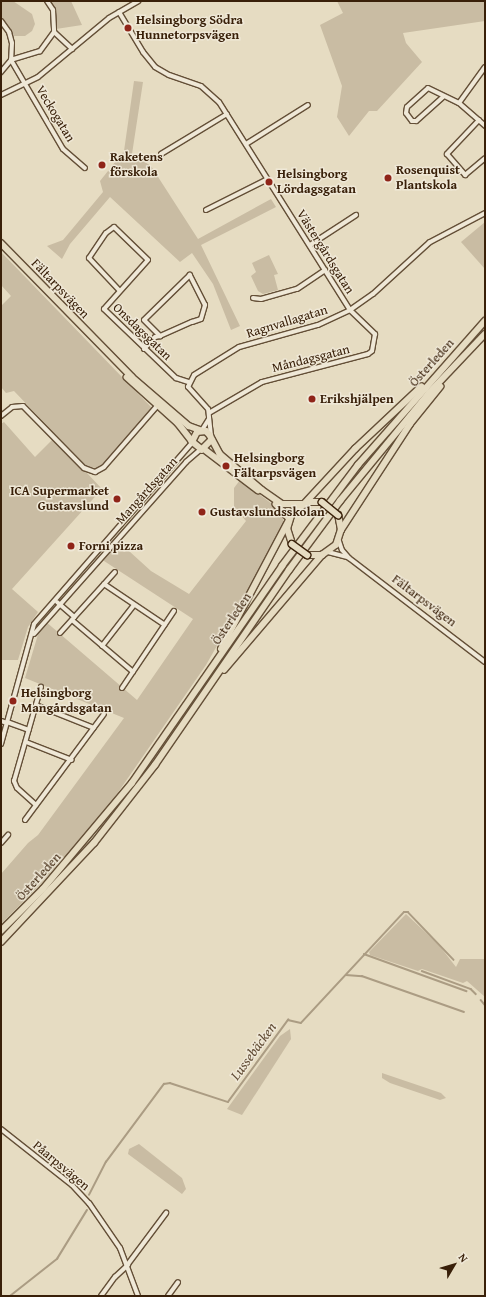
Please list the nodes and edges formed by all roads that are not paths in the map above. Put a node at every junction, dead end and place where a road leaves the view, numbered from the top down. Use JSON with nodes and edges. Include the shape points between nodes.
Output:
{"nodes":[{"id":1,"x":47,"y":1,"type":"edge"},
{"id":2,"x":138,"y":1,"type":"edge"},
{"id":3,"x":119,"y":12,"type":"junction"},
{"id":4,"x":1,"y":21,"type":"edge"},
{"id":5,"x":54,"y":32,"type":"junction"},
{"id":6,"x":72,"y":49,"type":"junction"},
{"id":7,"x":11,"y":60,"type":"junction"},
{"id":8,"x":485,"y":67,"type":"edge"},
{"id":9,"x":1,"y":72,"type":"edge"},
{"id":10,"x":26,"y":84,"type":"junction"},
{"id":11,"x":1,"y":95,"type":"edge"},
{"id":12,"x":443,"y":97,"type":"junction"},
{"id":13,"x":459,"y":103,"type":"junction"},
{"id":14,"x":308,"y":105,"type":"dead end"},
{"id":15,"x":227,"y":114,"type":"junction"},
{"id":16,"x":479,"y":120,"type":"junction"},
{"id":17,"x":485,"y":126,"type":"edge"},
{"id":18,"x":246,"y":144,"type":"junction"},
{"id":19,"x":161,"y":154,"type":"dead end"},
{"id":20,"x":485,"y":158,"type":"edge"},
{"id":21,"x":85,"y":168,"type":"dead end"},
{"id":22,"x":268,"y":179,"type":"junction"},
{"id":23,"x":206,"y":210,"type":"dead end"},
{"id":24,"x":485,"y":212,"type":"edge"},
{"id":25,"x":356,"y":215,"type":"dead end"},
{"id":26,"x":1,"y":243,"type":"edge"},
{"id":27,"x":310,"y":245,"type":"junction"},
{"id":28,"x":325,"y":270,"type":"junction"},
{"id":29,"x":119,"y":290,"type":"junction"},
{"id":30,"x":253,"y":298,"type":"dead end"},
{"id":31,"x":350,"y":310,"type":"junction"},
{"id":32,"x":485,"y":321,"type":"edge"},
{"id":33,"x":485,"y":334,"type":"edge"},
{"id":34,"x":160,"y":336,"type":"junction"},
{"id":35,"x":144,"y":349,"type":"junction"},
{"id":36,"x":104,"y":350,"type":"junction"},
{"id":37,"x":460,"y":361,"type":"junction"},
{"id":38,"x":441,"y":370,"type":"junction"},
{"id":39,"x":188,"y":382,"type":"junction"},
{"id":40,"x":157,"y":406,"type":"junction"},
{"id":41,"x":168,"y":409,"type":"junction"},
{"id":42,"x":209,"y":413,"type":"junction"},
{"id":43,"x":1,"y":416,"type":"edge"},
{"id":44,"x":209,"y":418,"type":"junction"},
{"id":45,"x":201,"y":430,"type":"junction"},
{"id":46,"x":211,"y":438,"type":"junction"},
{"id":47,"x":192,"y":442,"type":"junction"},
{"id":48,"x":202,"y":449,"type":"junction"},
{"id":49,"x":304,"y":504,"type":"junction"},
{"id":50,"x":288,"y":520,"type":"junction"},
{"id":51,"x":342,"y":530,"type":"junction"},
{"id":52,"x":339,"y":541,"type":"junction"},
{"id":53,"x":328,"y":552,"type":"junction"},
{"id":54,"x":322,"y":555,"type":"junction"},
{"id":55,"x":349,"y":558,"type":"junction"},
{"id":56,"x":115,"y":572,"type":"dead end"},
{"id":57,"x":104,"y":584,"type":"junction"},
{"id":58,"x":54,"y":599,"type":"junction"},
{"id":59,"x":59,"y":603,"type":"junction"},
{"id":60,"x":134,"y":605,"type":"junction"},
{"id":61,"x":174,"y":611,"type":"dead end"},
{"id":62,"x":73,"y":619,"type":"junction"},
{"id":63,"x":165,"y":625,"type":"junction"},
{"id":64,"x":60,"y":633,"type":"dead end"},
{"id":65,"x":32,"y":637,"type":"junction"},
{"id":66,"x":102,"y":646,"type":"junction"},
{"id":67,"x":485,"y":662,"type":"edge"},
{"id":68,"x":133,"y":672,"type":"junction"},
{"id":69,"x":208,"y":672,"type":"junction"},
{"id":70,"x":41,"y":687,"type":"dead end"},
{"id":71,"x":122,"y":688,"type":"dead end"},
{"id":72,"x":208,"y":689,"type":"junction"},
{"id":73,"x":36,"y":705,"type":"junction"},
{"id":74,"x":104,"y":714,"type":"dead end"},
{"id":75,"x":1,"y":721,"type":"edge"},
{"id":76,"x":7,"y":723,"type":"junction"},
{"id":77,"x":94,"y":728,"type":"junction"},
{"id":78,"x":29,"y":730,"type":"junction"},
{"id":79,"x":26,"y":742,"type":"junction"},
{"id":80,"x":1,"y":744,"type":"edge"},
{"id":81,"x":72,"y":760,"type":"junction"},
{"id":82,"x":36,"y":806,"type":"junction"},
{"id":83,"x":24,"y":820,"type":"dead end"},
{"id":84,"x":8,"y":836,"type":"dead end"},
{"id":85,"x":1,"y":843,"type":"edge"},
{"id":86,"x":1,"y":931,"type":"edge"},
{"id":87,"x":1,"y":942,"type":"edge"},
{"id":88,"x":1,"y":1129,"type":"edge"},
{"id":89,"x":166,"y":1213,"type":"dead end"},
{"id":90,"x":128,"y":1265,"type":"junction"},
{"id":91,"x":178,"y":1282,"type":"dead end"},
{"id":92,"x":101,"y":1296,"type":"edge"},
{"id":93,"x":138,"y":1296,"type":"edge"},
{"id":94,"x":168,"y":1296,"type":"edge"}],
"edges":[{"from":1,"to":5,"type":"street","via":[[53,10]]},
{"from":2,"to":3,"type":"street"},
{"from":3,"to":6,"type":"street"},
{"from":3,"to":15,"type":"street","name":"Västergårdsgatan","via":[[151,63],[168,75],[205,89]]},
{"from":4,"to":7,"type":"street","via":[[10,36]]},
{"from":5,"to":6,"type":"street"},
{"from":5,"to":7,"type":"street","via":[[40,51]]},
{"from":6,"to":10,"type":"street"},
{"from":7,"to":9,"type":"street"},
{"from":7,"to":10,"type":"street","name":"Veckogatan"},
{"from":8,"to":13,"type":"street"},
{"from":10,"to":11,"type":"street"},
{"from":10,"to":21,"type":"street","name":"Veckogatan","via":[[63,149]]},
{"from":12,"to":12,"type":"street","via":[[430,89],[425,89],[407,107],[406,113],[412,121],[416,121]]},
{"from":12,"to":13,"type":"street"},
{"from":13,"to":16,"type":"street"},
{"from":14,"to":18,"type":"street"},
{"from":15,"to":18,"type":"street","name":"Västergårdsgatan"},
{"from":15,"to":19,"type":"street"},
{"from":16,"to":17,"type":"street"},
{"from":16,"to":20,"type":"street","via":[[447,154],[465,175]]},
{"from":18,"to":22,"type":"street","name":"Västergårdsgatan"},
{"from":22,"to":23,"type":"street"},
{"from":22,"to":27,"type":"street","name":"Västergårdsgatan"},
{"from":24,"to":31,"type":"street","name":"Ragnvallagatan","via":[[430,242],[373,294]]},
{"from":25,"to":27,"type":"street"},
{"from":26,"to":36,"type":"main road","name":"Fältarpsvägen"},
{"from":27,"to":28,"type":"street","name":"Västergårdsgatan"},
{"from":28,"to":30,"type":"street","via":[[297,289],[261,299]]},
{"from":28,"to":31,"type":"street","name":"Västergårdsgatan"},
{"from":29,"to":29,"type":"street","name":"Onsdagsgatan","via":[[148,260],[114,227],[106,233],[89,258]]},
{"from":29,"to":35,"type":"street","name":"Onsdagsgatan","via":[[104,309]]},
{"from":31,"to":39,"type":"street","name":"Ragnvallagatan","via":[[318,324],[239,347],[202,368]]},
{"from":31,"to":42,"type":"street","name":"Måndagsgatan","via":[[374,333],[370,354],[262,382]]},
{"from":32,"to":38,"type":"main road","name":"Österleden"},
{"from":33,"to":37,"type":"main road","name":"Österleden"},
{"from":34,"to":34,"type":"street","via":[[201,319],[203,315],[205,305],[190,275],[144,320]]},
{"from":34,"to":35,"type":"street"},
{"from":35,"to":39,"type":"street","name":"Onsdagsgatan","via":[[176,378]]},
{"from":36,"to":40,"type":"main road","name":"Fältarpsvägen"},
{"from":36,"to":41,"type":"main road","name":"Fältarpsvägen"},
{"from":37,"to":51,"type":"main road","via":[[410,424]]},
{"from":37,"to":72,"type":"main road","name":"Österleden","via":[[424,399],[340,501],[288,570]]},
{"from":38,"to":49,"type":"main road","via":[[355,449]]},
{"from":38,"to":69,"type":"main road","name":"Österleden","via":[[358,465],[282,566]]},
{"from":39,"to":42,"type":"street","via":[[189,390]]},
{"from":40,"to":41,"type":"street"},
{"from":40,"to":43,"type":"street","via":[[121,450],[101,470],[95,472],[84,468],[23,406],[12,407]]},
{"from":40,"to":47,"type":"main road","name":"Fältarpsvägen","via":[[178,423]]},
{"from":41,"to":45,"type":"main road","name":"Fältarpsvägen","via":[[189,426]]},
{"from":42,"to":44,"type":"street"},
{"from":44,"to":45,"type":"street"},
{"from":44,"to":46,"type":"street"},
{"from":45,"to":46,"type":"main road","name":"Fältarpsvägen"},
{"from":45,"to":47,"type":"main road"},
{"from":46,"to":48,"type":"main road"},
{"from":46,"to":49,"type":"main road","via":[[220,454],[275,499],[287,505]]},
{"from":47,"to":48,"type":"main road","name":"Fältarpsvägen"},
{"from":47,"to":58,"type":"street","name":"Mangårdsgatan","via":[[186,454]]},
{"from":48,"to":50,"type":"main road","via":[[280,507]]},
{"from":48,"to":59,"type":"street","name":"Mangårdsgatan","via":[[193,455]]},
{"from":49,"to":50,"type":"main road"},
{"from":49,"to":51,"type":"main road","bridge":true,"via":[[322,502],[338,515]]},
{"from":50,"to":54,"type":"main road","bridge":true,"via":[[287,529],[292,544],[307,555]]},
{"from":50,"to":69,"type":"main road"},
{"from":51,"to":52,"type":"main road"},
{"from":52,"to":53,"type":"main road"},
{"from":52,"to":55,"type":"street","name":"Fältarpsvägen"},
{"from":53,"to":54,"type":"main road"},
{"from":53,"to":55,"type":"street","name":"Fältarpsvägen"},
{"from":54,"to":72,"type":"main road"},
{"from":55,"to":67,"type":"street","name":"Fältarpsvägen"},
{"from":56,"to":57,"type":"street"},
{"from":57,"to":60,"type":"street"},
{"from":57,"to":62,"type":"street"},
{"from":58,"to":59,"type":"street"},
{"from":58,"to":65,"type":"street","name":"Mangårdsgatan","via":[[34,624]]},
{"from":59,"to":62,"type":"street"},
{"from":59,"to":65,"type":"street","name":"Mangårdsgatan"},
{"from":60,"to":63,"type":"street"},
{"from":60,"to":66,"type":"street"},
{"from":61,"to":63,"type":"street"},
{"from":62,"to":64,"type":"street"},
{"from":62,"to":66,"type":"street"},
{"from":63,"to":68,"type":"street"},
{"from":65,"to":76,"type":"street","name":"Mangårdsgatan"},
{"from":66,"to":68,"type":"street"},
{"from":68,"to":71,"type":"street"},
{"from":69,"to":86,"type":"main road","name":"Österleden","via":[[132,783],[43,889]]},
{"from":70,"to":73,"type":"street"},
{"from":72,"to":87,"type":"main road","name":"Österleden","via":[[155,765],[94,843]]},
{"from":73,"to":77,"type":"street"},
{"from":73,"to":78,"type":"street"},
{"from":74,"to":77,"type":"street"},
{"from":75,"to":76,"type":"street"},
{"from":76,"to":78,"type":"street"},
{"from":76,"to":80,"type":"street","name":"Mangårdsgatan"},
{"from":77,"to":81,"type":"street"},
{"from":78,"to":79,"type":"street"},
{"from":79,"to":81,"type":"street"},
{"from":79,"to":82,"type":"street","via":[[14,781],[17,788]]},
{"from":81,"to":82,"type":"street"},
{"from":82,"to":83,"type":"street"},
{"from":84,"to":85,"type":"street"},
{"from":88,"to":90,"type":"street","name":"Påarpsvägen","via":[[82,1196],[113,1236]]},
{"from":89,"to":90,"type":"street"},
{"from":90,"to":92,"type":"street"},
{"from":90,"to":93,"type":"street","name":"Påarpsvägen"},
{"from":91,"to":94,"type":"street"}]}
